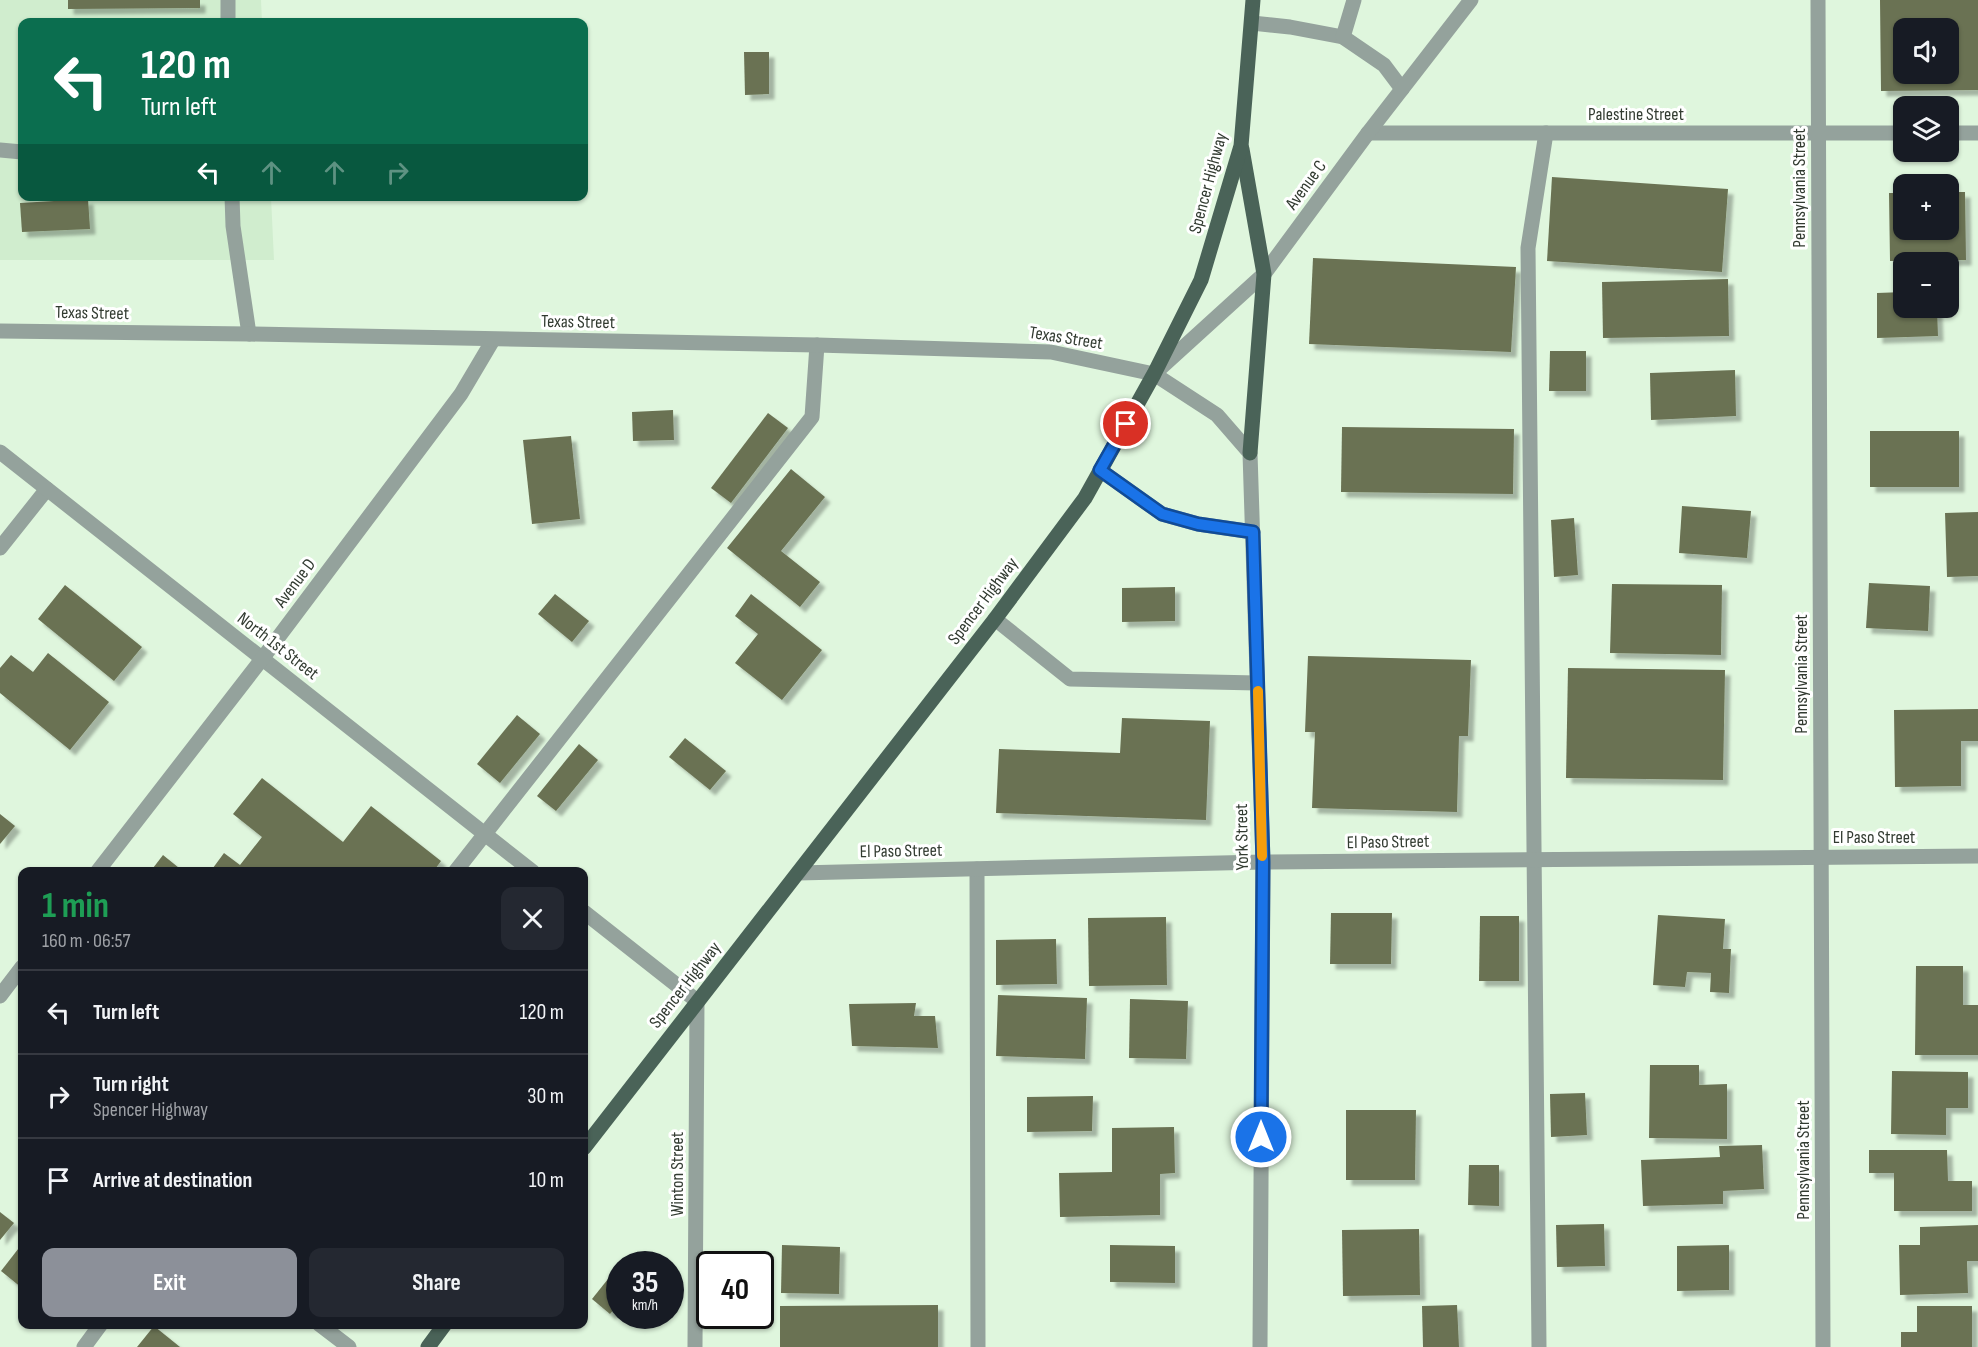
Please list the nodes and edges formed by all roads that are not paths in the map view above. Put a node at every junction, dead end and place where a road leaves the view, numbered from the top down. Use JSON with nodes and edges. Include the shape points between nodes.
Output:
{"nodes":[{"id":1,"x":228,"y":0,"type":"edge"},
{"id":2,"x":1253,"y":0,"type":"edge"},
{"id":3,"x":1354,"y":0,"type":"edge"},
{"id":4,"x":1471,"y":0,"type":"edge"},
{"id":5,"x":1818,"y":0,"type":"edge"},
{"id":6,"x":228,"y":18,"type":"edge"},
{"id":7,"x":1251,"y":23,"type":"junction"},
{"id":8,"x":1343,"y":37,"type":"junction"},
{"id":9,"x":1402,"y":89,"type":"junction"},
{"id":10,"x":1368,"y":133,"type":"junction"},
{"id":11,"x":1546,"y":133,"type":"junction"},
{"id":12,"x":1819,"y":133,"type":"junction"},
{"id":13,"x":1893,"y":133,"type":"edge"},
{"id":14,"x":1959,"y":133,"type":"edge"},
{"id":15,"x":1978,"y":133,"type":"edge"},
{"id":16,"x":1241,"y":146,"type":"junction"},
{"id":17,"x":0,"y":150,"type":"edge"},
{"id":18,"x":18,"y":152,"type":"edge"},
{"id":19,"x":232,"y":201,"type":"edge"},
{"id":20,"x":1264,"y":274,"type":"junction"},
{"id":21,"x":0,"y":331,"type":"edge"},
{"id":22,"x":249,"y":334,"type":"junction"},
{"id":23,"x":493,"y":340,"type":"junction"},
{"id":24,"x":817,"y":345,"type":"junction"},
{"id":25,"x":1154,"y":374,"type":"junction"},
{"id":26,"x":0,"y":452,"type":"edge"},
{"id":27,"x":1250,"y":453,"type":"junction"},
{"id":28,"x":1100,"y":470,"type":"junction"},
{"id":29,"x":47,"y":489,"type":"junction"},
{"id":30,"x":1253,"y":532,"type":"junction"},
{"id":31,"x":0,"y":548,"type":"edge"},
{"id":32,"x":995,"y":619,"type":"junction"},
{"id":33,"x":262,"y":659,"type":"junction"},
{"id":34,"x":1257,"y":683,"type":"junction"},
{"id":35,"x":485,"y":834,"type":"junction"},
{"id":36,"x":1978,"y":856,"type":"edge"},
{"id":37,"x":1821,"y":857,"type":"junction"},
{"id":38,"x":1534,"y":860,"type":"junction"},
{"id":39,"x":1263,"y":862,"type":"junction"},
{"id":40,"x":101,"y":867,"type":"edge"},
{"id":41,"x":460,"y":867,"type":"edge"},
{"id":42,"x":526,"y":867,"type":"edge"},
{"id":43,"x":977,"y":869,"type":"junction"},
{"id":44,"x":798,"y":873,"type":"junction"},
{"id":45,"x":588,"y":915,"type":"edge"},
{"id":46,"x":18,"y":972,"type":"edge"},
{"id":47,"x":0,"y":996,"type":"edge"},
{"id":48,"x":698,"y":1001,"type":"junction"},
{"id":49,"x":588,"y":1143,"type":"edge"},
{"id":50,"x":97,"y":1329,"type":"edge"},
{"id":51,"x":326,"y":1329,"type":"edge"},
{"id":52,"x":441,"y":1329,"type":"edge"},
{"id":53,"x":84,"y":1347,"type":"edge"},
{"id":54,"x":349,"y":1347,"type":"edge"},
{"id":55,"x":428,"y":1347,"type":"edge"},
{"id":56,"x":695,"y":1347,"type":"edge"},
{"id":57,"x":978,"y":1347,"type":"edge"},
{"id":58,"x":1260,"y":1347,"type":"edge"},
{"id":59,"x":1539,"y":1347,"type":"edge"},
{"id":60,"x":1823,"y":1347,"type":"edge"}],
"edges":[{"from":1,"to":6,"type":"street"},
{"from":2,"to":7,"type":"main road","name":"Spencer Highway"},
{"from":3,"to":8,"type":"street"},
{"from":4,"to":9,"type":"street","name":"Avenue C"},
{"from":5,"to":12,"type":"street","name":"Pennsylvania Street"},
{"from":7,"to":8,"type":"street"},
{"from":7,"to":16,"type":"main road","name":"Spencer Highway"},
{"from":8,"to":9,"type":"street","via":[[1384,65]]},
{"from":9,"to":10,"type":"street","name":"Avenue C"},
{"from":10,"to":11,"type":"street","name":"Palestine Street"},
{"from":10,"to":20,"type":"street","name":"Avenue C"},
{"from":11,"to":12,"type":"street","name":"Palestine Street"},
{"from":11,"to":38,"type":"street","via":[[1528,248]]},
{"from":12,"to":13,"type":"street","name":"Palestine Street"},
{"from":12,"to":37,"type":"street","name":"Pennsylvania Street"},
{"from":14,"to":15,"type":"street"},
{"from":16,"to":20,"type":"main road"},
{"from":16,"to":25,"type":"main road","name":"Spencer Highway","via":[[1201,280]]},
{"from":17,"to":18,"type":"street"},
{"from":19,"to":22,"type":"street"},
{"from":20,"to":25,"type":"street","name":"Avenue C"},
{"from":20,"to":27,"type":"main road"},
{"from":21,"to":22,"type":"street","name":"Texas Street"},
{"from":22,"to":23,"type":"street","name":"Texas Street"},
{"from":23,"to":24,"type":"street","name":"Texas Street"},
{"from":23,"to":33,"type":"street","name":"Avenue D","via":[[461,394]]},
{"from":24,"to":25,"type":"street","name":"Texas Street","via":[[1051,352]]},
{"from":24,"to":35,"type":"street","via":[[812,417]]},
{"from":25,"to":27,"type":"street","via":[[1216,415]]},
{"from":25,"to":28,"type":"main road","name":"Spencer Highway"},
{"from":26,"to":29,"type":"street","name":"North 1st Street"},
{"from":27,"to":30,"type":"street","name":"York Street"},
{"from":28,"to":30,"type":"street","via":[[1162,514]]},
{"from":28,"to":32,"type":"main road","name":"Spencer Highway","via":[[1085,498]]},
{"from":29,"to":31,"type":"street"},
{"from":29,"to":33,"type":"street","name":"North 1st Street"},
{"from":30,"to":34,"type":"street","name":"York Street"},
{"from":32,"to":34,"type":"street","via":[[1070,679]]},
{"from":32,"to":44,"type":"main road","name":"Spencer Highway"},
{"from":33,"to":35,"type":"street","name":"North 1st Street"},
{"from":33,"to":40,"type":"street","name":"Avenue D"},
{"from":34,"to":39,"type":"street","name":"York Street"},
{"from":35,"to":41,"type":"street"},
{"from":35,"to":42,"type":"street","name":"North 1st Street"},
{"from":36,"to":37,"type":"street","name":"El Paso Street"},
{"from":37,"to":38,"type":"street","name":"El Paso Street"},
{"from":37,"to":60,"type":"street","name":"Pennsylvania Street"},
{"from":38,"to":39,"type":"street","name":"El Paso Street"},
{"from":38,"to":59,"type":"street"},
{"from":39,"to":43,"type":"street","name":"El Paso Street"},
{"from":39,"to":58,"type":"street","name":"York Street"},
{"from":43,"to":44,"type":"street","name":"El Paso Street"},
{"from":43,"to":57,"type":"street"},
{"from":44,"to":48,"type":"main road","name":"Spencer Highway"},
{"from":45,"to":48,"type":"street"},
{"from":46,"to":47,"type":"street"},
{"from":48,"to":49,"type":"main road","name":"Spencer Highway"},
{"from":48,"to":56,"type":"street","name":"Winton Street"},
{"from":50,"to":53,"type":"street"},
{"from":51,"to":54,"type":"street"},
{"from":52,"to":55,"type":"main road"}]}
